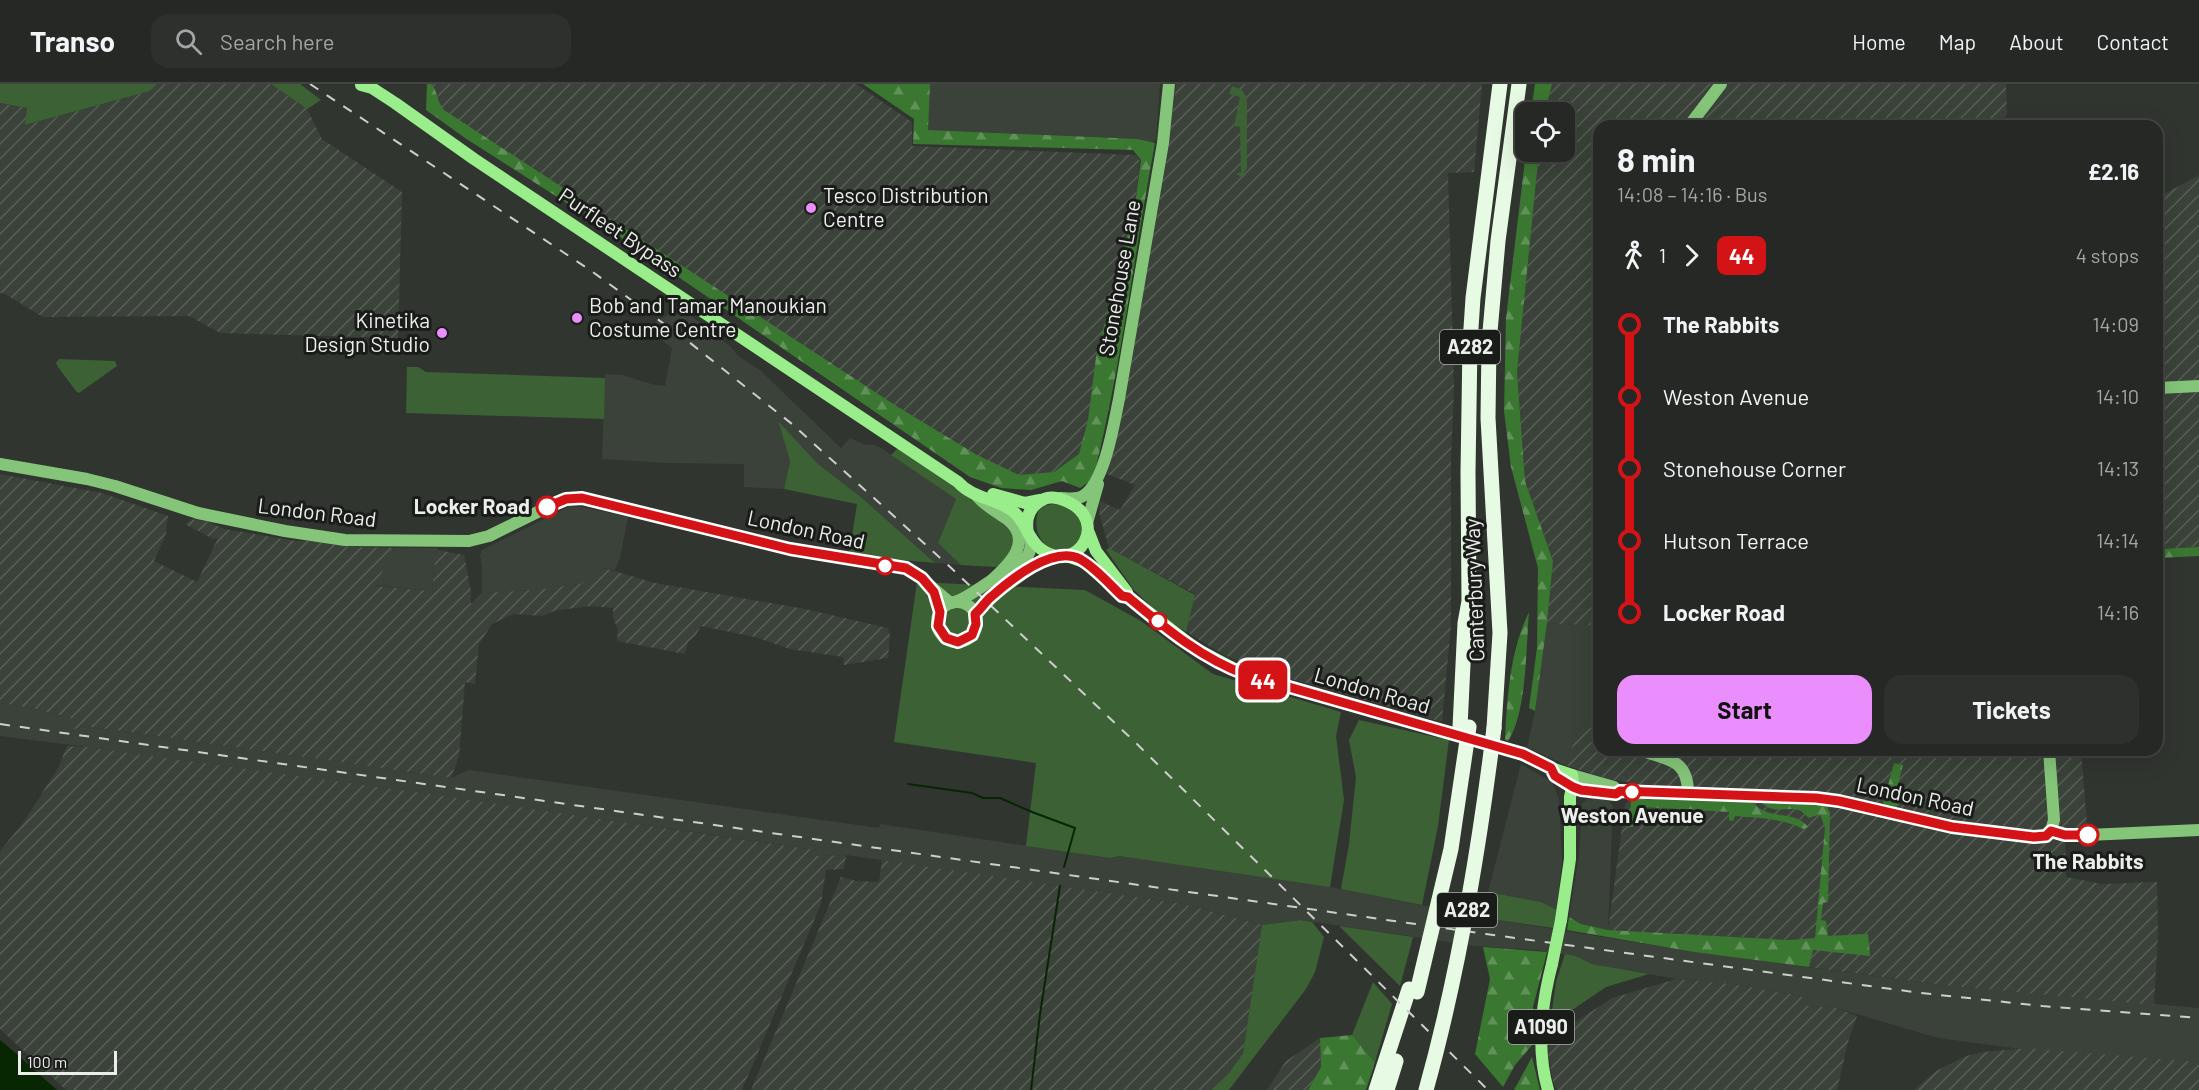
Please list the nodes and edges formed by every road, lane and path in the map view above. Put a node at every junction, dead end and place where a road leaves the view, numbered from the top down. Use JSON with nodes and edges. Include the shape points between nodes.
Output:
{"nodes":[{"id":1,"x":1169,"y":84,"type":"edge"},
{"id":2,"x":1518,"y":84,"type":"edge"},
{"id":3,"x":1721,"y":84,"type":"edge"},
{"id":4,"x":360,"y":85,"type":"edge"},
{"id":5,"x":1499,"y":87,"type":"edge"},
{"id":6,"x":1694,"y":120,"type":"edge"},
{"id":7,"x":2199,"y":386,"type":"edge"},
{"id":8,"x":2163,"y":388,"type":"edge"},
{"id":9,"x":0,"y":464,"type":"edge"},
{"id":10,"x":1098,"y":477,"type":"junction"},
{"id":11,"x":958,"y":482,"type":"junction"},
{"id":12,"x":977,"y":496,"type":"junction"},
{"id":13,"x":1060,"y":498,"type":"junction"},
{"id":14,"x":1043,"y":500,"type":"junction"},
{"id":15,"x":1088,"y":528,"type":"junction"},
{"id":16,"x":1029,"y":535,"type":"junction"},
{"id":17,"x":1064,"y":556,"type":"junction"},
{"id":18,"x":992,"y":580,"type":"junction"},
{"id":19,"x":934,"y":592,"type":"junction"},
{"id":20,"x":1128,"y":597,"type":"junction"},
{"id":21,"x":953,"y":603,"type":"junction"},
{"id":22,"x":940,"y":612,"type":"junction"},
{"id":23,"x":975,"y":614,"type":"junction"},
{"id":24,"x":1655,"y":756,"type":"edge"},
{"id":25,"x":2049,"y":756,"type":"edge"},
{"id":26,"x":1572,"y":781,"type":"junction"},
{"id":27,"x":1688,"y":793,"type":"junction"},
{"id":28,"x":2199,"y":830,"type":"edge"},
{"id":29,"x":2051,"y":831,"type":"junction"},
{"id":30,"x":1402,"y":1024,"type":"junction"},
{"id":31,"x":1376,"y":1090,"type":"edge"},
{"id":32,"x":1387,"y":1090,"type":"edge"},
{"id":33,"x":1426,"y":1090,"type":"edge"},
{"id":34,"x":1548,"y":1090,"type":"edge"}],
"edges":[{"from":1,"to":10,"type":"street","name":"Stonehouse Lane","via":[[1163,143],[1119,399]]},
{"from":2,"to":33,"type":"highway","name":"Canterbury Way","number":"A282","bridge":true,"via":[[1489,343],[1488,418],[1500,633],[1494,728],[1457,963]]},
{"from":3,"to":6,"type":"street"},
{"from":4,"to":11,"type":"main road","name":"Purfleet Bypass","via":[[372,88]]},
{"from":5,"to":30,"type":"highway","name":"Canterbury Way","number":"A282","via":[[1470,343],[1464,727],[1436,882]]},
{"from":7,"to":8,"type":"street"},
{"from":9,"to":19,"type":"street","name":"London Road","via":[[115,486],[233,521],[345,540],[469,541],[489,536],[562,500],[582,498],[790,549],[906,568]]},
{"from":10,"to":13,"type":"street","via":[[1084,495]]},
{"from":10,"to":15,"type":"street","name":"Stonehouse Lane"},
{"from":11,"to":12,"type":"main road","name":"Purfleet Bypass"},
{"from":11,"to":14,"type":"main road","name":"Purfleet Bypass","via":[[1016,501]]},
{"from":12,"to":16,"type":"main road","name":"Purfleet Bypass","via":[[1016,513]]},
{"from":12,"to":18,"type":"street","via":[[1011,523],[1018,535],[1014,560]]},
{"from":13,"to":14,"type":"main road"},
{"from":13,"to":15,"type":"main road","via":[[1079,509]]},
{"from":14,"to":16,"type":"main road","via":[[1029,512]]},
{"from":15,"to":17,"type":"main road","via":[[1081,548]]},
{"from":15,"to":20,"type":"main road","name":"London Road","via":[[1096,551]]},
{"from":16,"to":17,"type":"main road","via":[[1042,550]]},
{"from":16,"to":18,"type":"street","via":[[1031,549],[1025,560]]},
{"from":17,"to":20,"type":"main road","name":"London Road","via":[[1081,559]]},
{"from":17,"to":23,"type":"street","via":[[1038,563],[993,595]]},
{"from":18,"to":21,"type":"street"},
{"from":19,"to":21,"type":"street","name":"London Road"},
{"from":19,"to":22,"type":"street"},
{"from":20,"to":26,"type":"main road","name":"London Road","via":[[1195,648],[1244,674],[1514,752]]},
{"from":21,"to":22,"type":"street"},
{"from":21,"to":23,"type":"street","via":[[969,606]]},
{"from":22,"to":23,"type":"street","via":[[939,631],[954,642],[972,635]]},
{"from":24,"to":27,"type":"street","via":[[1680,766],[1686,774]]},
{"from":25,"to":29,"type":"street","via":[[2054,819]]},
{"from":26,"to":27,"type":"street","name":"London Road","via":[[1581,790],[1616,794]]},
{"from":26,"to":34,"type":"main road","number":"A1090","bridge":true,"via":[[1570,859],[1541,1035]]},
{"from":27,"to":29,"type":"street","name":"London Road","via":[[1827,799],[1952,827],[2034,837],[2046,836]]},
{"from":28,"to":29,"type":"street","name":"London Road","via":[[2088,835]]},
{"from":30,"to":31,"type":"highway","name":"Canterbury Way","number":"A282"},
{"from":30,"to":32,"type":"highway","name":"Canterbury Way","number":"A282"}]}
